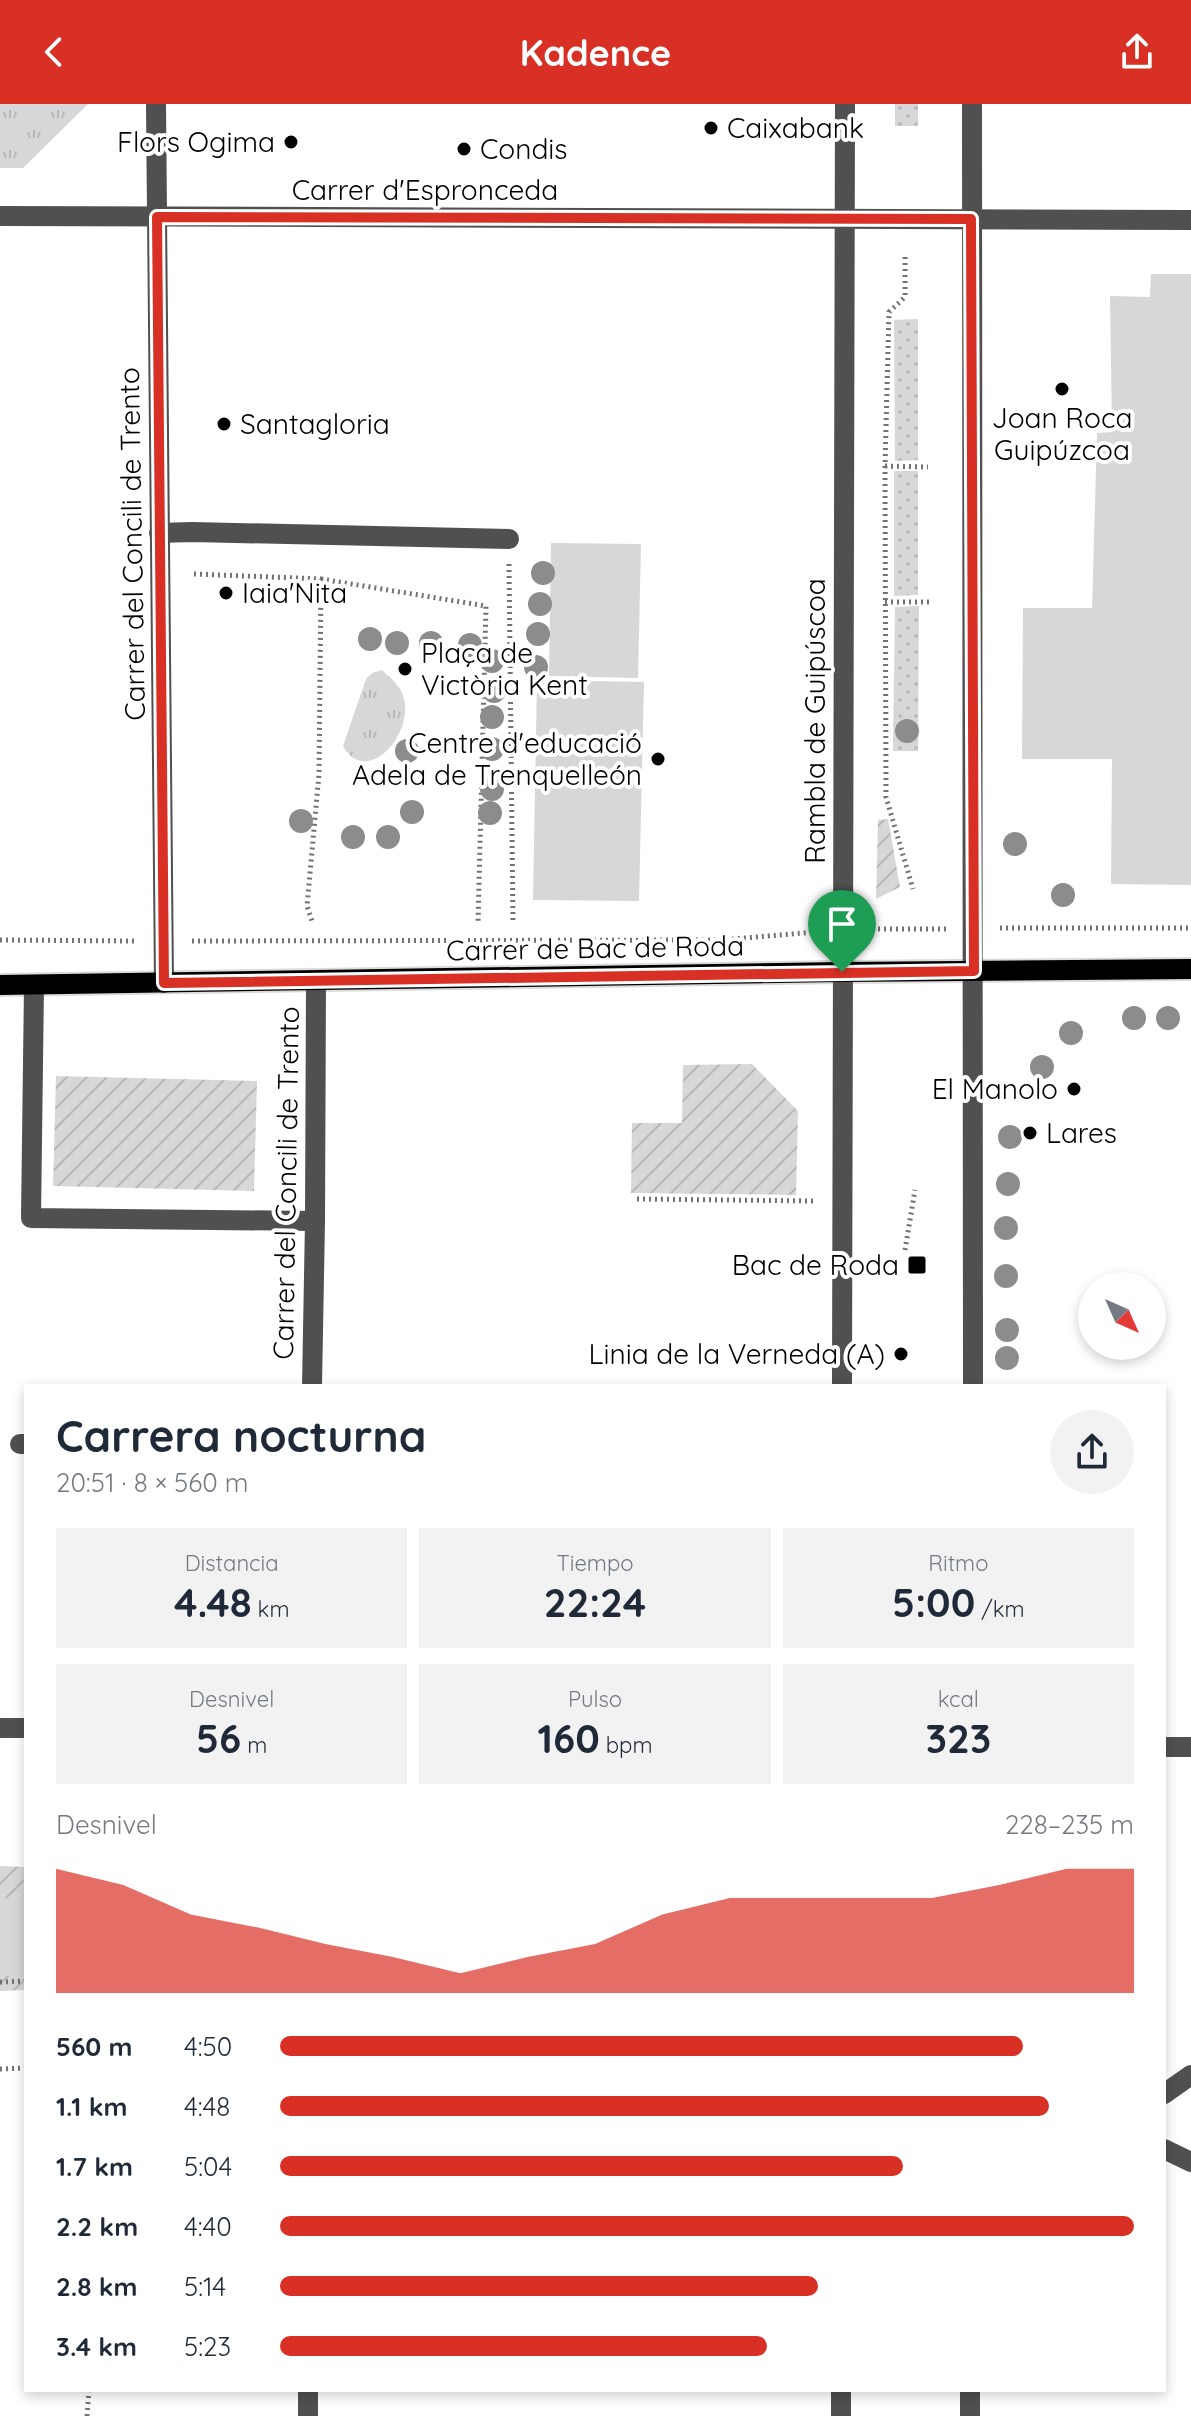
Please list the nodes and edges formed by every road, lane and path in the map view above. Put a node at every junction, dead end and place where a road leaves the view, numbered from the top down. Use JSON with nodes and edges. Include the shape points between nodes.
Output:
{"nodes":[{"id":1,"x":156,"y":104,"type":"edge"},
{"id":2,"x":845,"y":104,"type":"edge"},
{"id":3,"x":972,"y":104,"type":"edge"},
{"id":4,"x":0,"y":216,"type":"edge"},
{"id":5,"x":157,"y":217,"type":"junction"},
{"id":6,"x":847,"y":219,"type":"junction"},
{"id":7,"x":971,"y":219,"type":"junction"},
{"id":8,"x":1191,"y":220,"type":"edge"},
{"id":9,"x":905,"y":257,"type":"dead end"},
{"id":10,"x":885,"y":466,"type":"junction"},
{"id":11,"x":928,"y":467,"type":"dead end"},
{"id":12,"x":159,"y":533,"type":"junction"},
{"id":13,"x":509,"y":539,"type":"joint"},
{"id":14,"x":194,"y":574,"type":"dead end"},
{"id":15,"x":321,"y":579,"type":"junction"},
{"id":16,"x":885,"y":602,"type":"junction"},
{"id":17,"x":930,"y":602,"type":"dead end"},
{"id":18,"x":913,"y":889,"type":"dead end"},
{"id":19,"x":313,"y":924,"type":"dead end"},
{"id":20,"x":478,"y":924,"type":"dead end"},
{"id":21,"x":513,"y":924,"type":"dead end"},
{"id":22,"x":974,"y":928,"type":"junction"},
{"id":23,"x":1191,"y":928,"type":"edge"},
{"id":24,"x":843,"y":930,"type":"junction"},
{"id":25,"x":0,"y":940,"type":"edge"},
{"id":26,"x":69,"y":942,"type":"dead end"},
{"id":27,"x":255,"y":942,"type":"dead end"},
{"id":28,"x":1191,"y":969,"type":"edge"},
{"id":29,"x":974,"y":971,"type":"junction"},
{"id":30,"x":842,"y":972,"type":"junction"},
{"id":31,"x":316,"y":981,"type":"junction"},
{"id":32,"x":164,"y":983,"type":"junction"},
{"id":33,"x":0,"y":985,"type":"edge"},
{"id":34,"x":34,"y":985,"type":"junction"},
{"id":35,"x":915,"y":1190,"type":"dead end"},
{"id":36,"x":637,"y":1199,"type":"dead end"},
{"id":37,"x":842,"y":1201,"type":"junction"},
{"id":38,"x":315,"y":1221,"type":"junction"},
{"id":39,"x":905,"y":1250,"type":"dead end"},
{"id":40,"x":312,"y":1384,"type":"edge"},
{"id":41,"x":842,"y":1384,"type":"edge"},
{"id":42,"x":973,"y":1384,"type":"edge"},
{"id":43,"x":0,"y":1728,"type":"edge"},
{"id":44,"x":24,"y":1728,"type":"edge"},
{"id":45,"x":1166,"y":1747,"type":"edge"},
{"id":46,"x":1191,"y":1747,"type":"edge"},
{"id":47,"x":24,"y":1981,"type":"edge"},
{"id":48,"x":0,"y":1982,"type":"edge"},
{"id":49,"x":24,"y":2068,"type":"edge"},
{"id":50,"x":0,"y":2069,"type":"edge"},
{"id":51,"x":1191,"y":2075,"type":"edge"},
{"id":52,"x":1166,"y":2093,"type":"edge"},
{"id":53,"x":1166,"y":2150,"type":"edge"},
{"id":54,"x":1191,"y":2162,"type":"edge"},
{"id":55,"x":89,"y":2392,"type":"edge"},
{"id":56,"x":308,"y":2392,"type":"edge"},
{"id":57,"x":841,"y":2392,"type":"edge"},
{"id":58,"x":970,"y":2392,"type":"edge"},
{"id":59,"x":87,"y":2416,"type":"edge"},
{"id":60,"x":308,"y":2416,"type":"edge"},
{"id":61,"x":841,"y":2416,"type":"edge"},
{"id":62,"x":970,"y":2416,"type":"edge"}],
"edges":[{"from":1,"to":5,"type":"street","name":"Carrer del Concili de Trento"},
{"from":2,"to":6,"type":"street","name":"Rambla de Guipúscoa"},
{"from":3,"to":7,"type":"street"},
{"from":4,"to":5,"type":"street","name":"Carrer d'Espronceda"},
{"from":5,"to":6,"type":"street","name":"Carrer d'Espronceda"},
{"from":5,"to":12,"type":"street","name":"Carrer del Concili de Trento"},
{"from":6,"to":7,"type":"street","name":"Carrer d'Espronceda"},
{"from":6,"to":24,"type":"street","name":"Rambla de Guipúscoa"},
{"from":7,"to":8,"type":"street"},
{"from":7,"to":22,"type":"street"},
{"from":9,"to":10,"type":"path","via":[[905,297],[889,312]]},
{"from":10,"to":11,"type":"path"},
{"from":10,"to":16,"type":"path"},
{"from":12,"to":13,"type":"street"},
{"from":12,"to":32,"type":"street","name":"Carrer del Concili de Trento"},
{"from":13,"to":21,"type":"path"},
{"from":14,"to":15,"type":"path"},
{"from":15,"to":19,"type":"path","via":[[319,774],[307,906]]},
{"from":15,"to":20,"type":"path","via":[[486,606]]},
{"from":16,"to":17,"type":"path"},
{"from":16,"to":18,"type":"path","via":[[886,797]]},
{"from":22,"to":23,"type":"path","name":"Carrer de Bac de Roda"},
{"from":22,"to":24,"type":"path","name":"Carrer de Bac de Roda"},
{"from":22,"to":29,"type":"street"},
{"from":24,"to":27,"type":"path","name":"Carrer de Bac de Roda","via":[[722,940]]},
{"from":24,"to":30,"type":"street","name":"Rambla de Guipúscoa"},
{"from":25,"to":26,"type":"path"},
{"from":28,"to":29,"type":"main road","name":"Carrer de Bac de Roda"},
{"from":29,"to":30,"type":"main road","name":"Carrer de Bac de Roda"},
{"from":29,"to":42,"type":"street"},
{"from":30,"to":31,"type":"main road","name":"Carrer de Bac de Roda"},
{"from":30,"to":37,"type":"street","name":"Rambla de Guipúscoa"},
{"from":31,"to":32,"type":"main road","name":"Carrer de Bac de Roda"},
{"from":31,"to":38,"type":"street","name":"Carrer del Concili de Trento"},
{"from":32,"to":34,"type":"main road","name":"Carrer de Bac de Roda"},
{"from":33,"to":34,"type":"main road","name":"Carrer de Bac de Roda"},
{"from":34,"to":38,"type":"street","via":[[31,1218]]},
{"from":35,"to":39,"type":"path"},
{"from":36,"to":37,"type":"path"},
{"from":37,"to":41,"type":"street","name":"Rambla de Guipúscoa"},
{"from":38,"to":40,"type":"street","name":"Carrer del Concili de Trento"},
{"from":43,"to":44,"type":"street"},
{"from":45,"to":46,"type":"street"},
{"from":47,"to":48,"type":"path"},
{"from":49,"to":50,"type":"path"},
{"from":51,"to":52,"type":"street"},
{"from":53,"to":54,"type":"street"},
{"from":55,"to":59,"type":"path"},
{"from":56,"to":60,"type":"street"},
{"from":57,"to":61,"type":"street"},
{"from":58,"to":62,"type":"street"}]}
